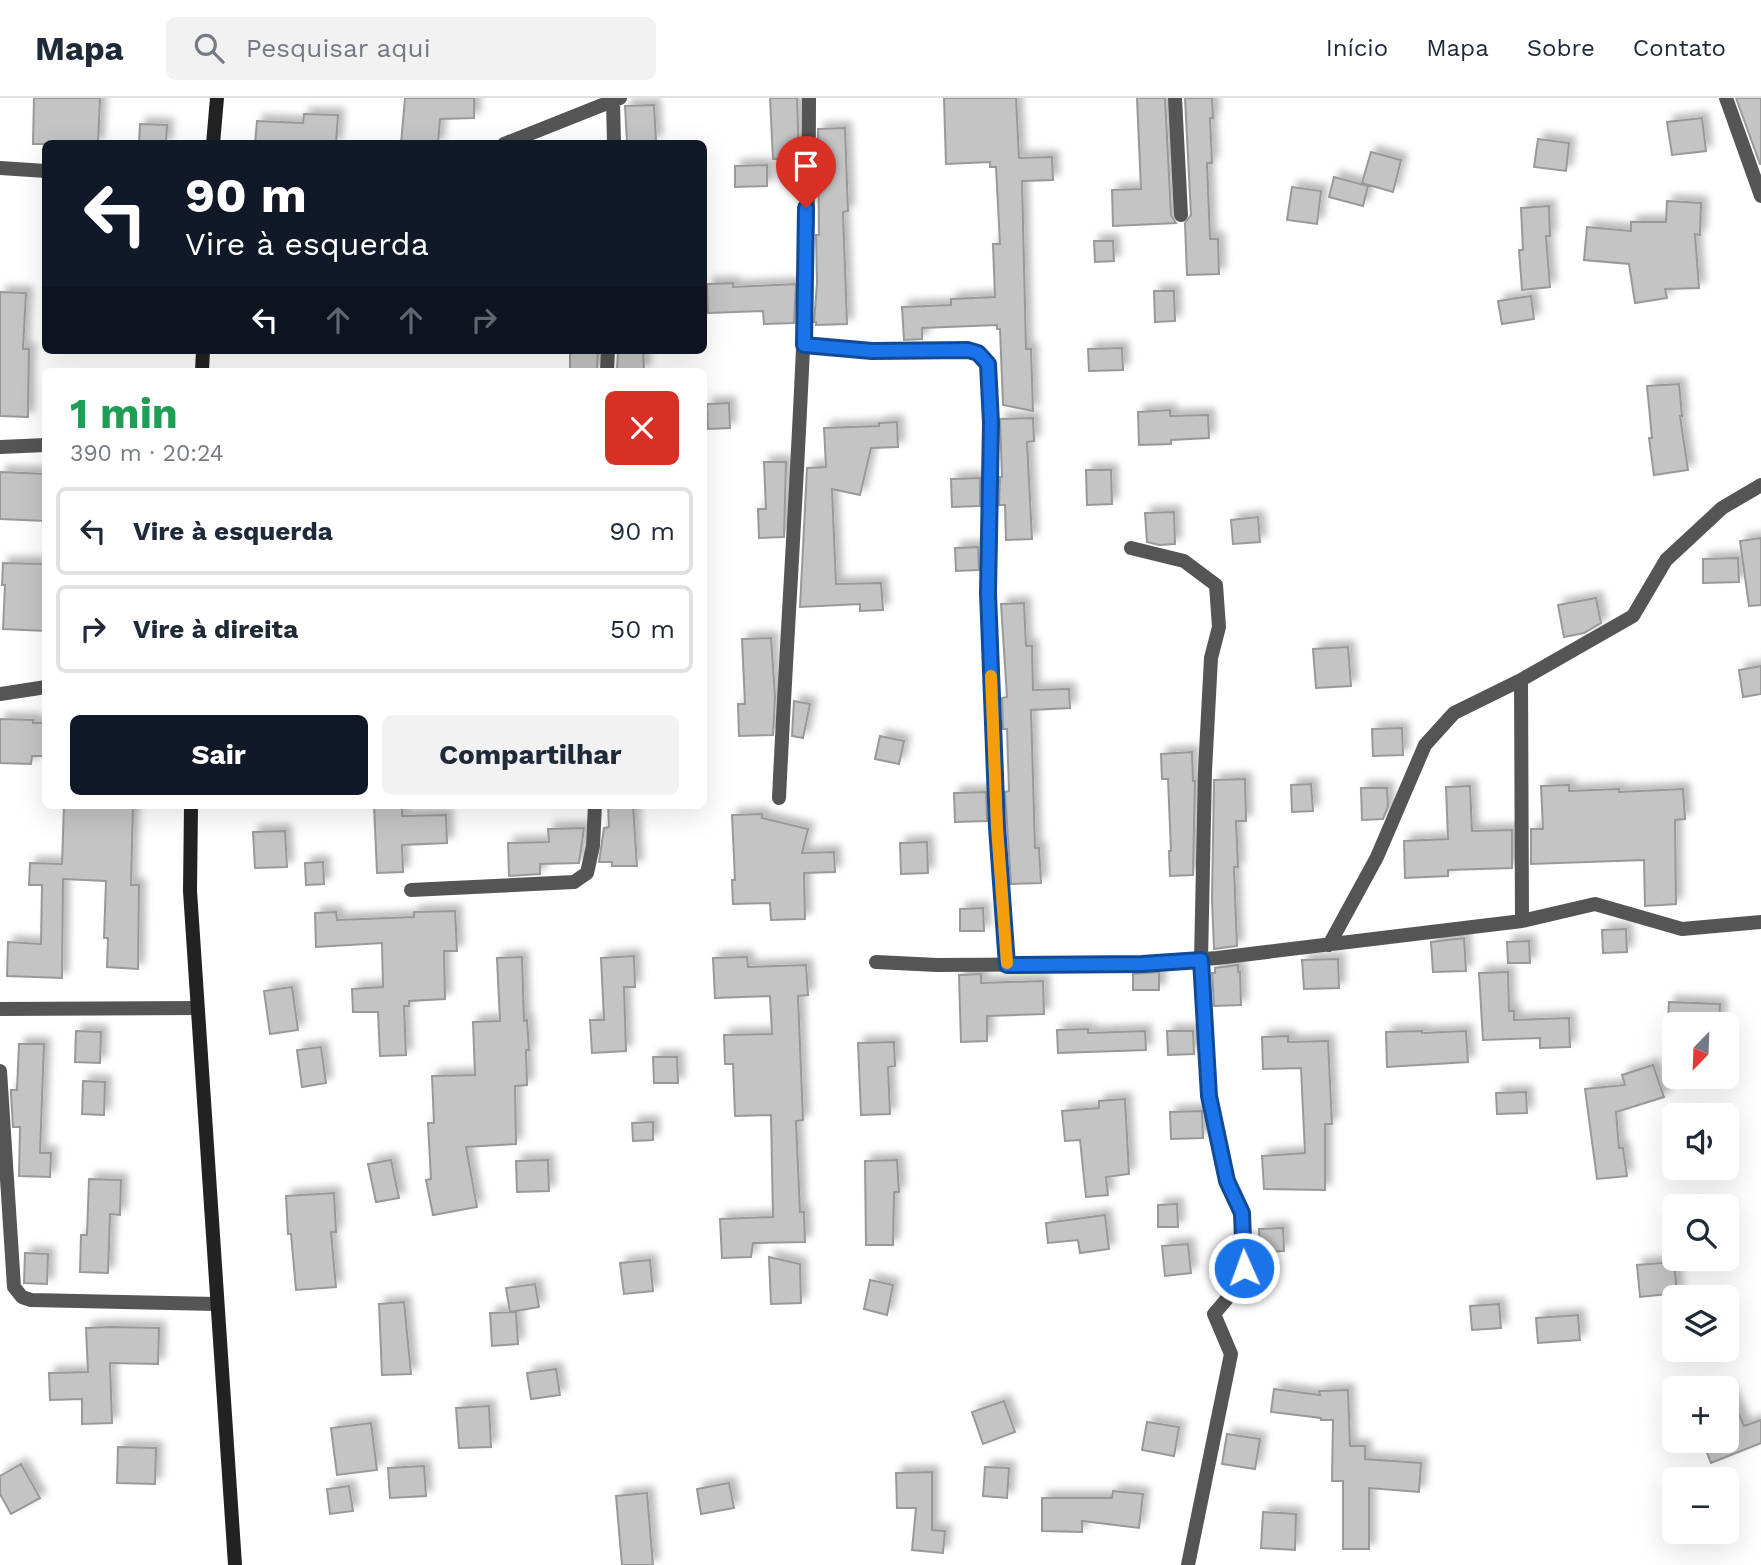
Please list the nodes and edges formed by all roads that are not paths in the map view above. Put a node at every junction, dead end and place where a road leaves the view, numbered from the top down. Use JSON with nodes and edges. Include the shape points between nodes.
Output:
{"nodes":[{"id":1,"x":217,"y":98,"type":"edge"},
{"id":2,"x":809,"y":98,"type":"edge"},
{"id":3,"x":1175,"y":98,"type":"edge"},
{"id":4,"x":1726,"y":98,"type":"edge"},
{"id":5,"x":617,"y":99,"type":"edge"},
{"id":6,"x":213,"y":140,"type":"edge"},
{"id":7,"x":514,"y":140,"type":"edge"},
{"id":8,"x":614,"y":140,"type":"edge"},
{"id":9,"x":0,"y":168,"type":"edge"},
{"id":10,"x":42,"y":171,"type":"edge"},
{"id":11,"x":1761,"y":196,"type":"edge"},
{"id":12,"x":1181,"y":215,"type":"dead end"},
{"id":13,"x":804,"y":345,"type":"junction"},
{"id":14,"x":42,"y":445,"type":"edge"},
{"id":15,"x":0,"y":447,"type":"edge"},
{"id":16,"x":1761,"y":485,"type":"edge"},
{"id":17,"x":1130,"y":548,"type":"dead end"},
{"id":18,"x":1521,"y":680,"type":"junction"},
{"id":19,"x":42,"y":688,"type":"edge"},
{"id":20,"x":0,"y":694,"type":"edge"},
{"id":21,"x":779,"y":798,"type":"dead end"},
{"id":22,"x":191,"y":809,"type":"edge"},
{"id":23,"x":595,"y":809,"type":"edge"},
{"id":24,"x":411,"y":890,"type":"dead end"},
{"id":25,"x":1522,"y":921,"type":"junction"},
{"id":26,"x":1761,"y":922,"type":"edge"},
{"id":27,"x":1329,"y":945,"type":"junction"},
{"id":28,"x":1201,"y":960,"type":"junction"},
{"id":29,"x":876,"y":961,"type":"dead end"},
{"id":30,"x":1007,"y":965,"type":"junction"},
{"id":31,"x":197,"y":1007,"type":"junction"},
{"id":32,"x":0,"y":1009,"type":"edge"},
{"id":33,"x":0,"y":1071,"type":"edge"},
{"id":34,"x":216,"y":1304,"type":"junction"},
{"id":35,"x":235,"y":1565,"type":"edge"},
{"id":36,"x":1188,"y":1565,"type":"edge"}],
"edges":[{"from":1,"to":6,"type":"main road"},
{"from":2,"to":13,"type":"street"},
{"from":3,"to":12,"type":"street"},
{"from":4,"to":11,"type":"street"},
{"from":5,"to":7,"type":"street"},
{"from":5,"to":8,"type":"street"},
{"from":9,"to":10,"type":"street"},
{"from":13,"to":21,"type":"street"},
{"from":13,"to":30,"type":"street","via":[[872,351],[968,350],[988,364],[989,607]]},
{"from":14,"to":15,"type":"street"},
{"from":16,"to":18,"type":"street","via":[[1722,508],[1666,560],[1633,616]]},
{"from":17,"to":28,"type":"street","via":[[1184,561],[1216,585],[1219,627],[1211,658]]},
{"from":18,"to":25,"type":"street"},
{"from":18,"to":27,"type":"street","via":[[1454,713],[1425,746],[1377,857]]},
{"from":19,"to":20,"type":"street"},
{"from":22,"to":31,"type":"main road"},
{"from":23,"to":24,"type":"street","via":[[587,873],[574,882]]},
{"from":25,"to":26,"type":"street","via":[[1595,904],[1682,929]]},
{"from":25,"to":27,"type":"street"},
{"from":27,"to":28,"type":"street"},
{"from":28,"to":30,"type":"street"},
{"from":28,"to":36,"type":"street","via":[[1209,1096],[1227,1181],[1242,1213],[1244,1268],[1214,1314],[1231,1354]]},
{"from":29,"to":30,"type":"street"},
{"from":31,"to":32,"type":"street"},
{"from":31,"to":34,"type":"main road"},
{"from":33,"to":34,"type":"street","via":[[14,1287],[22,1297]]},
{"from":34,"to":35,"type":"main road"}]}
